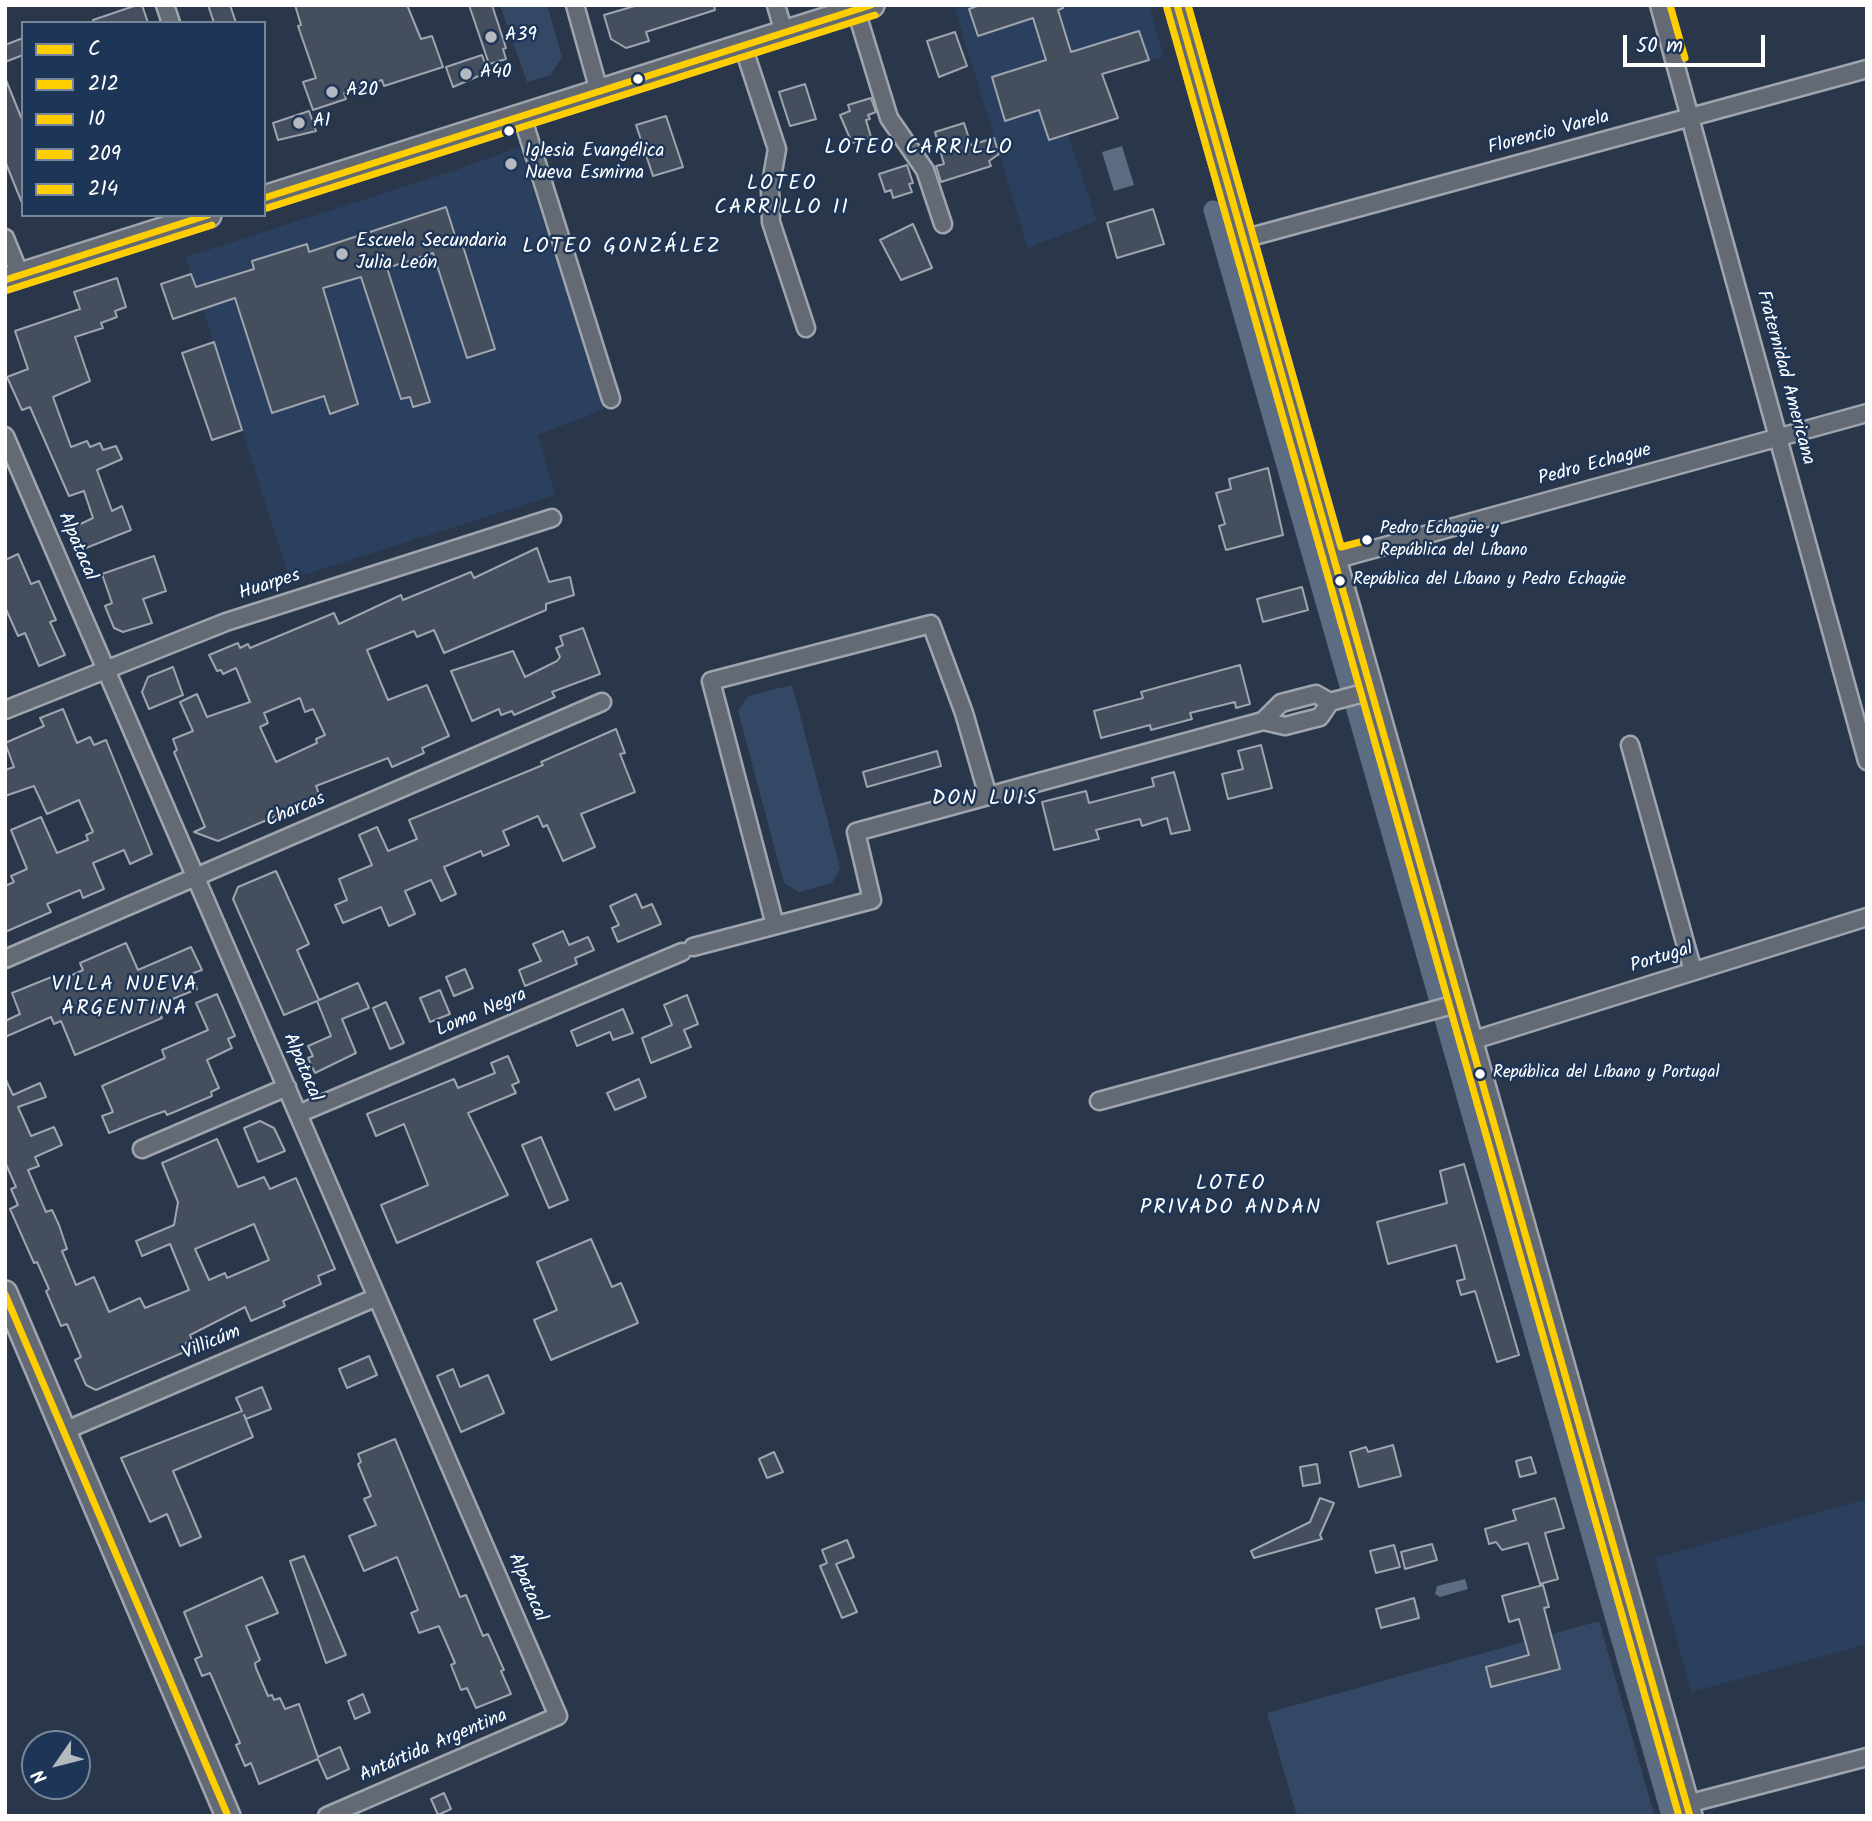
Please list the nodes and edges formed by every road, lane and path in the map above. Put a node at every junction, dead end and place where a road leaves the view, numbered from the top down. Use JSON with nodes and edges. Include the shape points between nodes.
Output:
{"nodes":[{"id":1,"x":575,"y":5,"type":"edge"},
{"id":2,"x":776,"y":5,"type":"edge"},
{"id":3,"x":1177,"y":5,"type":"edge"},
{"id":4,"x":1660,"y":5,"type":"edge"},
{"id":5,"x":864,"y":8,"type":"edge"},
{"id":6,"x":784,"y":33,"type":"junction"},
{"id":7,"x":743,"y":46,"type":"junction"},
{"id":8,"x":1867,"y":69,"type":"edge"},
{"id":9,"x":600,"y":92,"type":"junction"},
{"id":10,"x":522,"y":116,"type":"junction"},
{"id":11,"x":1690,"y":117,"type":"junction"},
{"id":12,"x":266,"y":197,"type":"edge"},
{"id":13,"x":203,"y":217,"type":"edge"},
{"id":14,"x":943,"y":224,"type":"dead end"},
{"id":15,"x":5,"y":238,"type":"edge"},
{"id":16,"x":1243,"y":239,"type":"junction"},
{"id":17,"x":13,"y":277,"type":"edge"},
{"id":18,"x":806,"y":328,"type":"dead end"},
{"id":19,"x":611,"y":399,"type":"dead end"},
{"id":20,"x":1867,"y":413,"type":"edge"},
{"id":21,"x":5,"y":436,"type":"edge"},
{"id":22,"x":1778,"y":437,"type":"junction"},
{"id":23,"x":552,"y":518,"type":"dead end"},
{"id":24,"x":1334,"y":560,"type":"junction"},
{"id":25,"x":106,"y":668,"type":"junction"},
{"id":26,"x":1371,"y":691,"type":"junction"},
{"id":27,"x":602,"y":702,"type":"dead end"},
{"id":28,"x":1330,"y":702,"type":"junction"},
{"id":29,"x":5,"y":710,"type":"edge"},
{"id":30,"x":1263,"y":721,"type":"junction"},
{"id":31,"x":1630,"y":745,"type":"dead end"},
{"id":32,"x":1867,"y":761,"type":"edge"},
{"id":33,"x":988,"y":796,"type":"junction"},
{"id":34,"x":196,"y":877,"type":"junction"},
{"id":35,"x":1867,"y":917,"type":"edge"},
{"id":36,"x":775,"y":925,"type":"junction"},
{"id":37,"x":5,"y":959,"type":"edge"},
{"id":38,"x":1693,"y":971,"type":"junction"},
{"id":39,"x":1460,"y":1003,"type":"junction"},
{"id":40,"x":1471,"y":1041,"type":"junction"},
{"id":41,"x":286,"y":1087,"type":"junction"},
{"id":42,"x":1099,"y":1101,"type":"dead end"},
{"id":43,"x":298,"y":1114,"type":"junction"},
{"id":44,"x":142,"y":1149,"type":"dead end"},
{"id":45,"x":5,"y":1293,"type":"edge"},
{"id":46,"x":377,"y":1297,"type":"junction"},
{"id":47,"x":64,"y":1431,"type":"junction"},
{"id":48,"x":558,"y":1716,"type":"joint"},
{"id":49,"x":1867,"y":1757,"type":"edge"},
{"id":50,"x":1689,"y":1810,"type":"edge"},
{"id":51,"x":228,"y":1816,"type":"edge"},
{"id":52,"x":327,"y":1816,"type":"edge"}],
"edges":[{"from":1,"to":9,"type":"street"},
{"from":2,"to":6,"type":"street"},
{"from":3,"to":16,"type":"main road"},
{"from":4,"to":11,"type":"street","name":"Fraternidad Americana"},
{"from":5,"to":6,"type":"main road"},
{"from":5,"to":14,"type":"street","via":[[889,118],[925,170]]},
{"from":6,"to":7,"type":"main road"},
{"from":7,"to":9,"type":"main road"},
{"from":7,"to":18,"type":"street","via":[[777,149],[770,189],[771,222]]},
{"from":8,"to":11,"type":"street","name":"Florencio Varela"},
{"from":9,"to":10,"type":"main road"},
{"from":10,"to":12,"type":"main road"},
{"from":10,"to":19,"type":"street"},
{"from":11,"to":16,"type":"street","name":"Florencio Varela"},
{"from":11,"to":22,"type":"street","name":"Fraternidad Americana"},
{"from":13,"to":17,"type":"main road"},
{"from":15,"to":17,"type":"street"},
{"from":16,"to":24,"type":"main road"},
{"from":20,"to":22,"type":"street","name":"Pedro Echague"},
{"from":21,"to":25,"type":"street","name":"Alpatacal"},
{"from":22,"to":24,"type":"street","name":"Pedro Echague"},
{"from":22,"to":32,"type":"street","name":"Fraternidad Americana"},
{"from":23,"to":25,"type":"street","name":"Huarpes","via":[[226,622]]},
{"from":24,"to":26,"type":"main road"},
{"from":25,"to":29,"type":"street","name":"Huarpes"},
{"from":25,"to":34,"type":"street","name":"Alpatacal"},
{"from":26,"to":28,"type":"street"},
{"from":26,"to":39,"type":"main road"},
{"from":27,"to":34,"type":"street","name":"Charcas"},
{"from":28,"to":30,"type":"street","via":[[1320,717],[1285,726]]},
{"from":28,"to":30,"type":"street","via":[[1316,694],[1282,703]]},
{"from":30,"to":33,"type":"street"},
{"from":31,"to":38,"type":"street"},
{"from":33,"to":36,"type":"street","name":"Loma Negra","via":[[856,832],[872,900]]},
{"from":33,"to":36,"type":"street","via":[[931,624],[711,681]]},
{"from":34,"to":37,"type":"street","name":"Charcas"},
{"from":34,"to":41,"type":"street","name":"Alpatacal"},
{"from":35,"to":38,"type":"street","name":"Portugal"},
{"from":36,"to":43,"type":"street","name":"Loma Negra","via":[[688,949]]},
{"from":38,"to":40,"type":"street","name":"Portugal"},
{"from":39,"to":40,"type":"main road"},
{"from":39,"to":42,"type":"street"},
{"from":40,"to":50,"type":"main road"},
{"from":41,"to":43,"type":"street","name":"Alpatacal"},
{"from":41,"to":44,"type":"street"},
{"from":43,"to":46,"type":"street","name":"Alpatacal"},
{"from":45,"to":47,"type":"main road"},
{"from":46,"to":47,"type":"street","name":"Villicúm"},
{"from":46,"to":48,"type":"street","name":"Alpatacal"},
{"from":47,"to":51,"type":"main road"},
{"from":48,"to":52,"type":"street","name":"Antártida Argentina"},
{"from":49,"to":50,"type":"street"}]}
